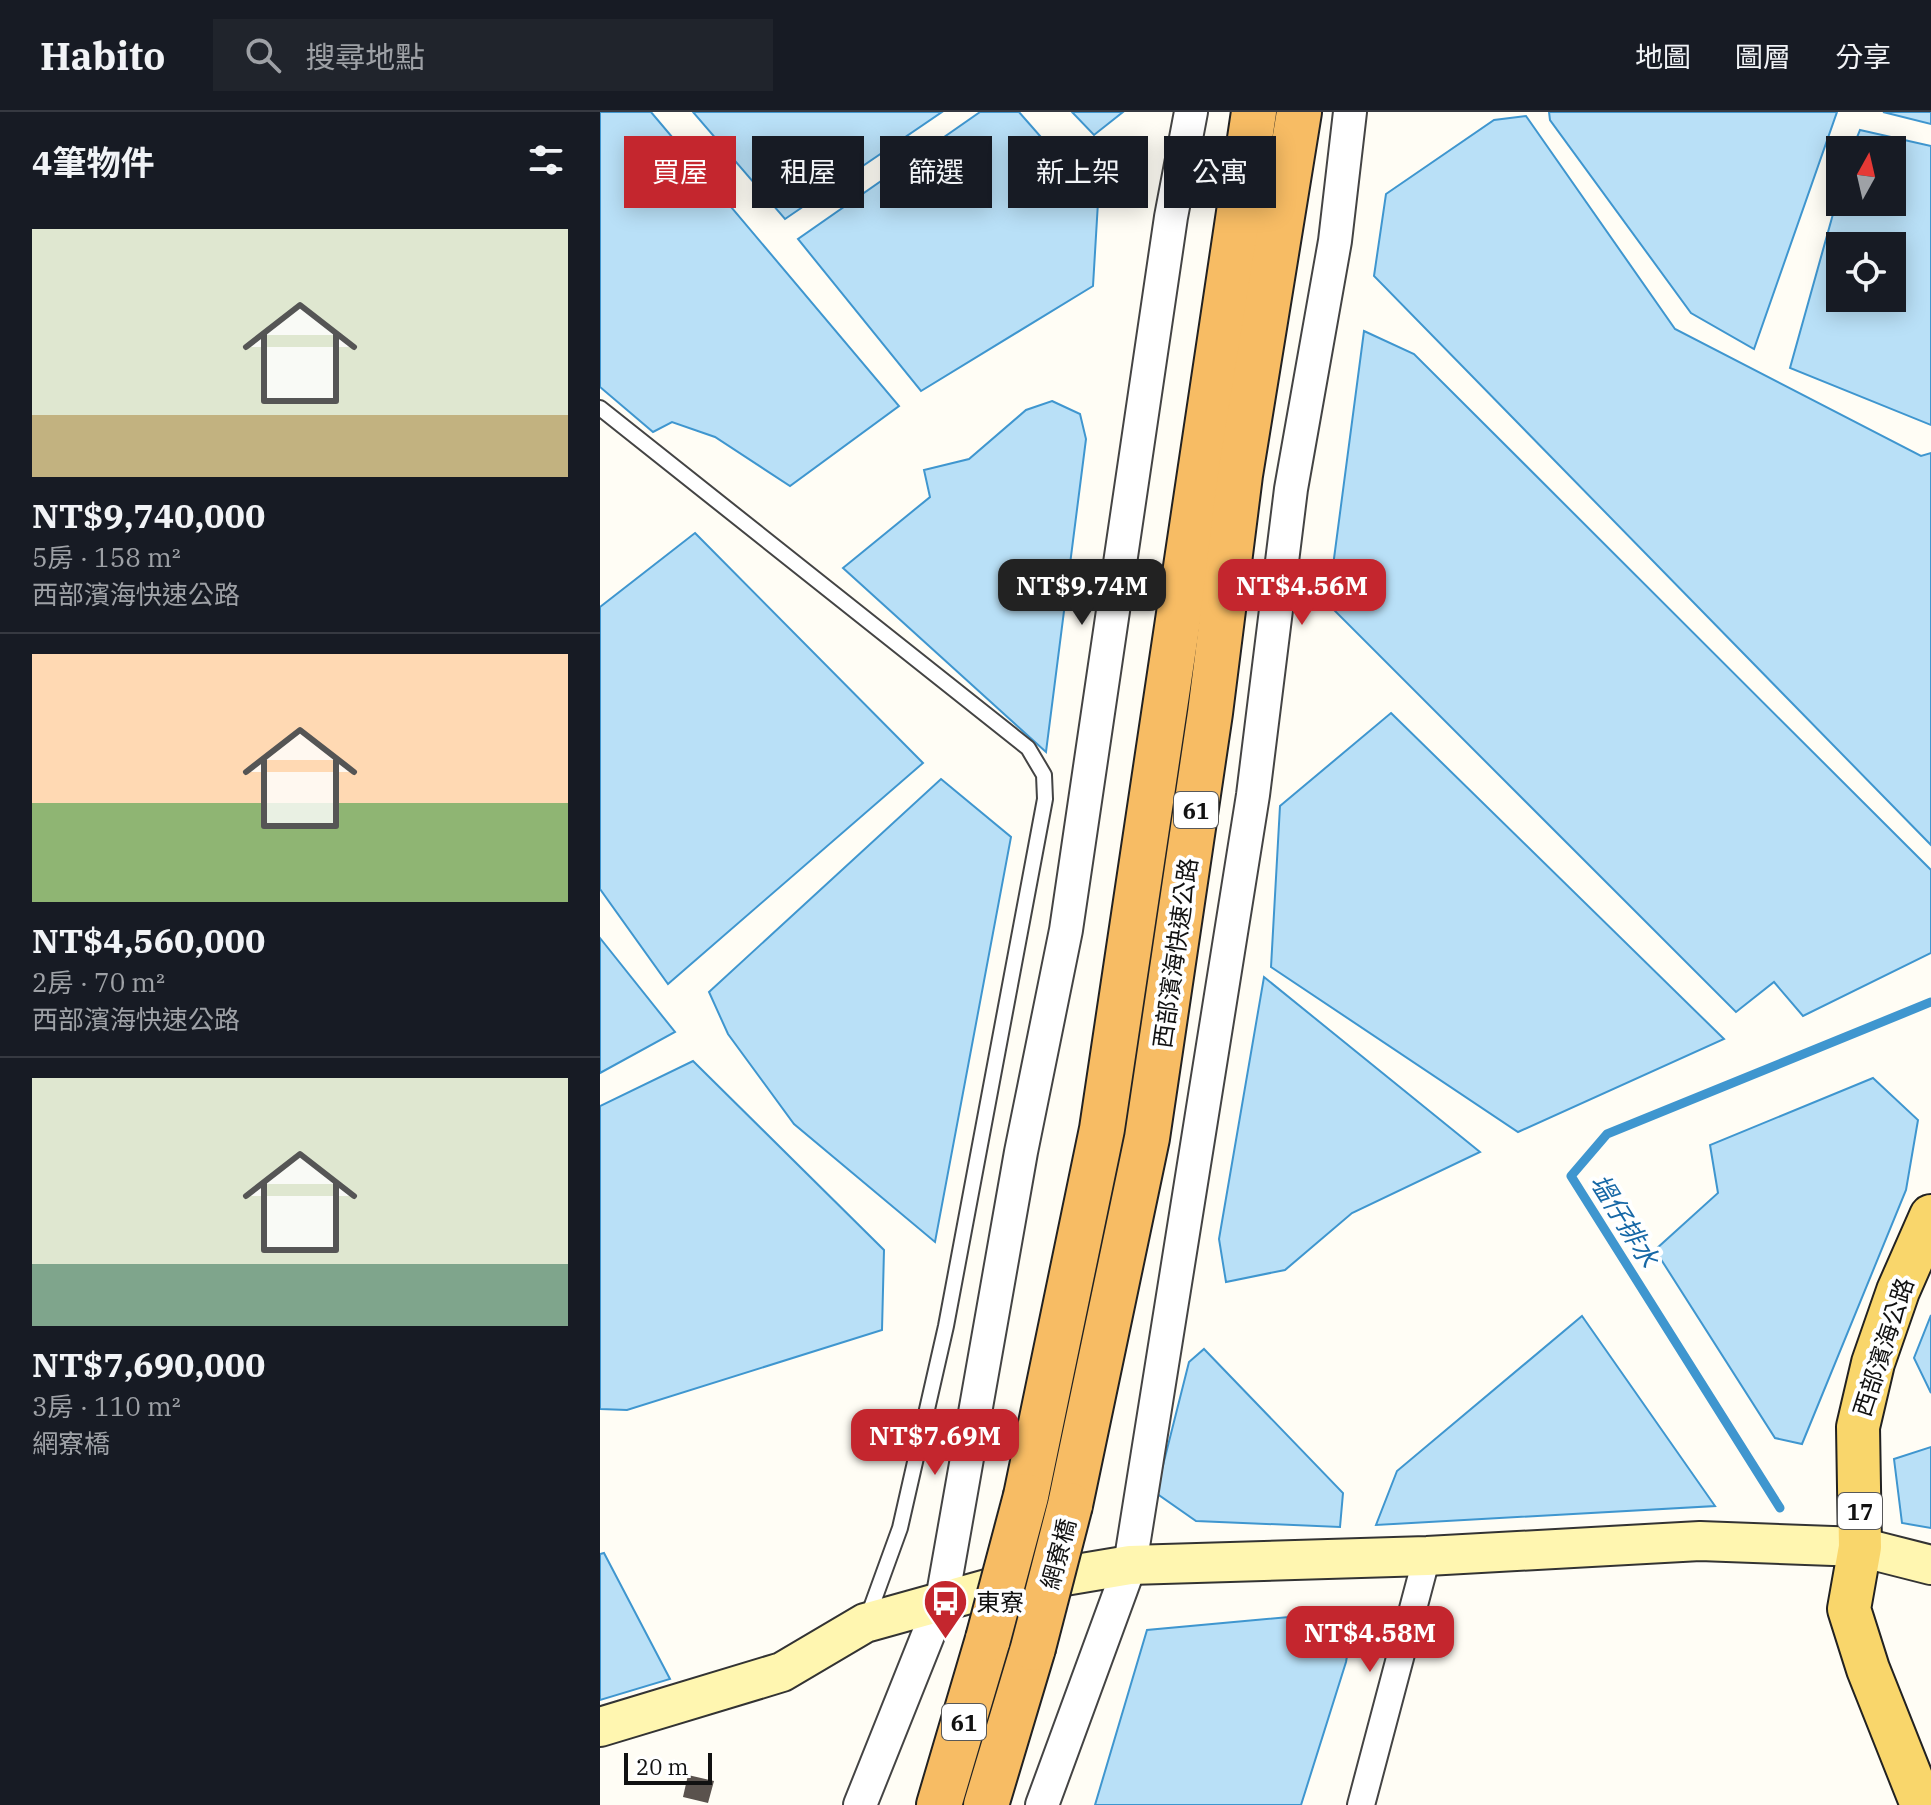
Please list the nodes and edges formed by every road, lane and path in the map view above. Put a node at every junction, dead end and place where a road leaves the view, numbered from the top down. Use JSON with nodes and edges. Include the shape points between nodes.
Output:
{"nodes":[{"id":1,"x":1191,"y":112,"type":"edge"},
{"id":2,"x":1254,"y":112,"type":"edge"},
{"id":3,"x":1299,"y":112,"type":"edge"},
{"id":4,"x":1350,"y":112,"type":"edge"},
{"id":5,"x":600,"y":408,"type":"edge"},
{"id":6,"x":1931,"y":1216,"type":"edge"},
{"id":7,"x":1026,"y":1496,"type":"joint"},
{"id":8,"x":1070,"y":1505,"type":"joint"},
{"id":9,"x":1860,"y":1547,"type":"junction"},
{"id":10,"x":1427,"y":1556,"type":"junction"},
{"id":11,"x":1130,"y":1565,"type":"junction"},
{"id":12,"x":1931,"y":1565,"type":"edge"},
{"id":13,"x":942,"y":1600,"type":"junction"},
{"id":14,"x":865,"y":1623,"type":"junction"},
{"id":15,"x":600,"y":1727,"type":"edge"},
{"id":16,"x":860,"y":1805,"type":"edge"},
{"id":17,"x":939,"y":1805,"type":"edge"},
{"id":18,"x":986,"y":1805,"type":"edge"},
{"id":19,"x":1042,"y":1805,"type":"edge"},
{"id":20,"x":1361,"y":1805,"type":"edge"},
{"id":21,"x":1922,"y":1805,"type":"edge"}],
"edges":[{"from":1,"to":13,"type":"street","via":[[1168,233],[1066,930]]},
{"from":2,"to":7,"type":"highway","name":"西部濱海快速公路","number":"61","via":[[1102,1129]]},
{"from":3,"to":8,"type":"highway","name":"西部濱海快速公路","number":"61","via":[[1240,475],[1147,1138]]},
{"from":4,"to":11,"type":"street","via":[[1335,241],[1291,489],[1253,795]]},
{"from":5,"to":14,"type":"lane","via":[[1028,748],[1044,775],[1045,799],[946,1326],[900,1528]]},
{"from":6,"to":9,"type":"main road","name":"西部濱海公路","number":"17","via":[[1873,1363],[1858,1427]]},
{"from":7,"to":17,"type":"highway","name":"網寮橋","number":"61","bridge":true},
{"from":8,"to":18,"type":"highway","name":"網寮橋","number":"61","bridge":true},
{"from":9,"to":10,"type":"main road","via":[[1700,1541]]},
{"from":9,"to":12,"type":"main road"},
{"from":9,"to":21,"type":"main road","name":"西部濱海公路","number":"17","via":[[1849,1609]]},
{"from":10,"to":11,"type":"main road"},
{"from":10,"to":20,"type":"street"},
{"from":11,"to":13,"type":"main road"},
{"from":11,"to":19,"type":"street"},
{"from":13,"to":14,"type":"main road"},
{"from":13,"to":16,"type":"street"},
{"from":14,"to":15,"type":"main road","via":[[782,1672]]}]}
